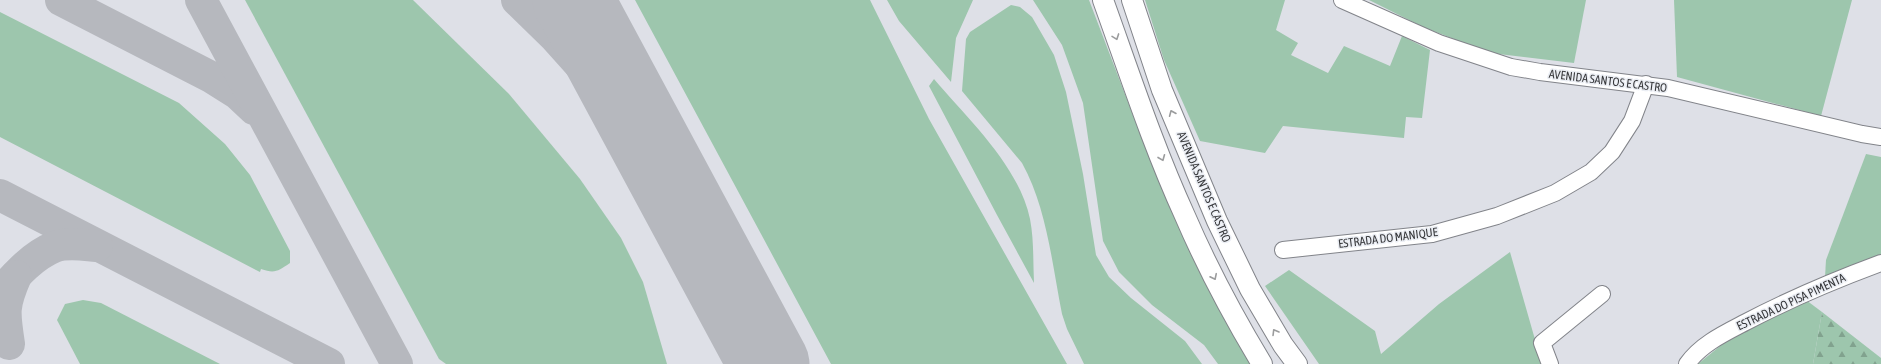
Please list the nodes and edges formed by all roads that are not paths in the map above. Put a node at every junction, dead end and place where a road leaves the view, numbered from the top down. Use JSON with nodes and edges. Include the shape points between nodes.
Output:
{"nodes":[{"id":1,"x":1103,"y":0,"type":"edge"},
{"id":2,"x":1132,"y":0,"type":"edge"},
{"id":3,"x":1342,"y":0,"type":"edge"},
{"id":4,"x":1646,"y":84,"type":"junction"},
{"id":5,"x":1880,"y":135,"type":"edge"},
{"id":6,"x":1283,"y":250,"type":"dead end"},
{"id":7,"x":1881,"y":263,"type":"edge"},
{"id":8,"x":1602,"y":294,"type":"dead end"},
{"id":9,"x":1262,"y":364,"type":"edge"},
{"id":10,"x":1297,"y":364,"type":"edge"},
{"id":11,"x":1550,"y":364,"type":"edge"},
{"id":12,"x":1687,"y":364,"type":"edge"}],
"edges":[{"from":1,"to":9,"type":"main road","one_way":true,"via":[[1184,216],[1231,312]]},
{"from":10,"to":2,"type":"main road","name":"AVENIDA SANTOS E CASTRO","one_way":true,"via":[[1283,346],[1250,290],[1217,221],[1162,90]]},
{"from":3,"to":4,"type":"street","name":"AVENIDA SANTOS E CASTRO","via":[[1439,43],[1511,66],[1540,72]]},
{"from":4,"to":5,"type":"street","name":"AVENIDA SANTOS E CASTRO","via":[[1862,134]]},
{"from":4,"to":6,"type":"street","name":"ESTRADA DO MANIQUE","via":[[1632,121],[1612,152],[1591,172],[1555,193],[1497,216],[1432,234]]},
{"from":7,"to":12,"type":"street","name":"ESTRADA DO PISA PIMENTA","via":[[1776,306],[1724,334],[1694,354]]},
{"from":8,"to":11,"type":"street","via":[[1542,343]]}]}
